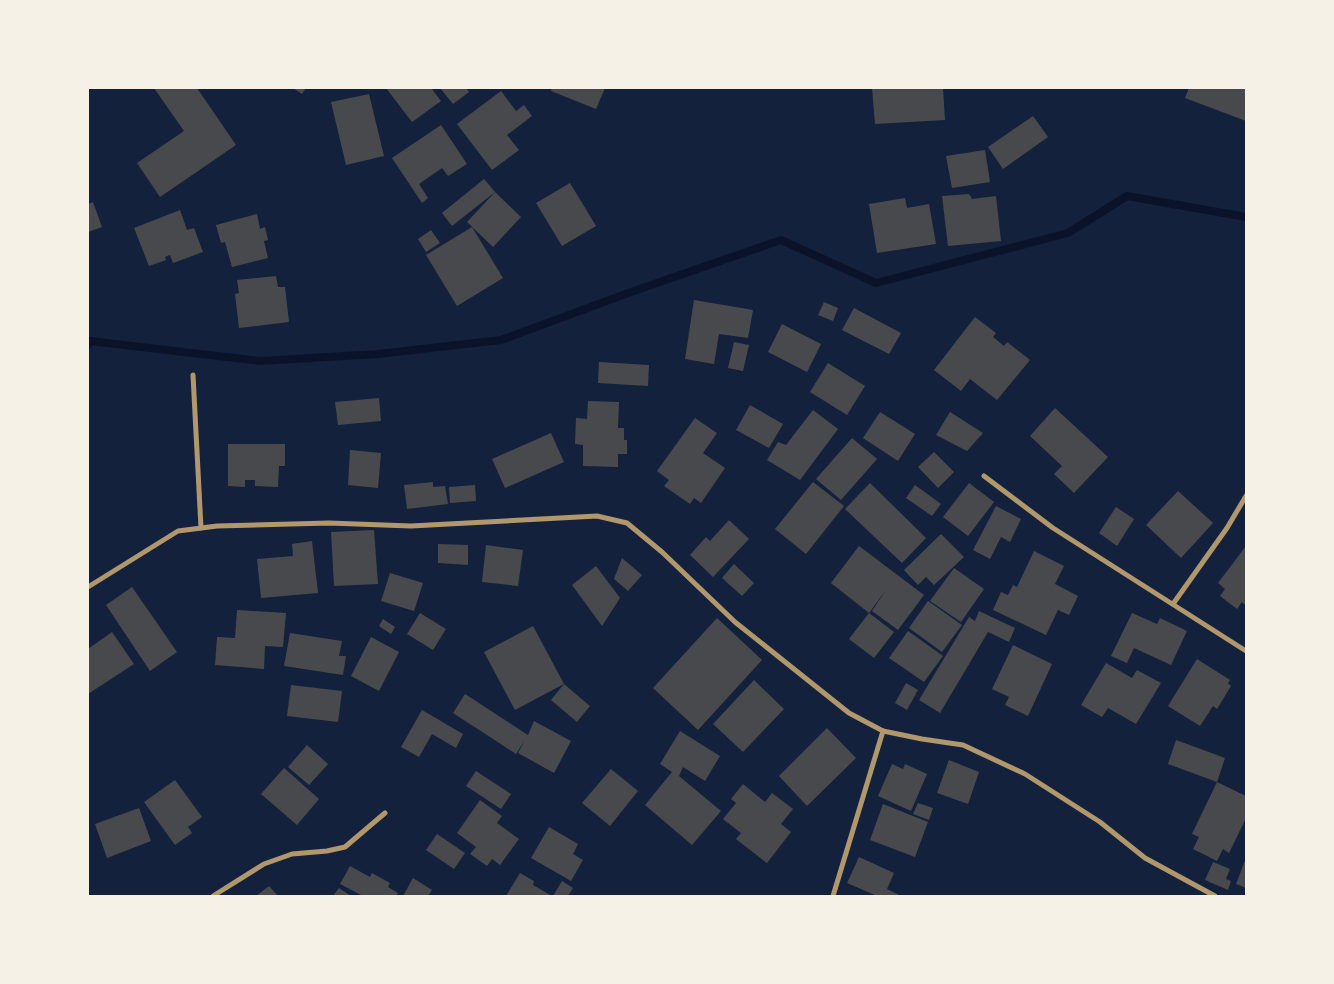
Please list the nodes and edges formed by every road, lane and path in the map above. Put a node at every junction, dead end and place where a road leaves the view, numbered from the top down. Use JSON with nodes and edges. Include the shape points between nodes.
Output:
{"nodes":[{"id":1,"x":193,"y":375,"type":"dead end"},
{"id":2,"x":984,"y":476,"type":"dead end"},
{"id":3,"x":1246,"y":496,"type":"edge"},
{"id":4,"x":201,"y":528,"type":"junction"},
{"id":5,"x":88,"y":587,"type":"edge"},
{"id":6,"x":1173,"y":604,"type":"junction"},
{"id":7,"x":1246,"y":651,"type":"edge"},
{"id":8,"x":883,"y":731,"type":"junction"},
{"id":9,"x":385,"y":813,"type":"dead end"},
{"id":10,"x":213,"y":896,"type":"edge"},
{"id":11,"x":833,"y":896,"type":"edge"},
{"id":12,"x":1215,"y":896,"type":"edge"}],
"edges":[{"from":1,"to":4,"type":"street"},
{"from":2,"to":6,"type":"street","via":[[1053,528]]},
{"from":3,"to":6,"type":"street"},
{"from":4,"to":5,"type":"street","via":[[178,531]]},
{"from":4,"to":8,"type":"street","via":[[329,523],[411,526],[597,516],[627,523],[735,622],[850,713]]},
{"from":6,"to":7,"type":"street"},
{"from":8,"to":11,"type":"street"},
{"from":8,"to":12,"type":"street","via":[[963,745],[1025,774],[1100,822],[1145,858]]},
{"from":9,"to":10,"type":"street","via":[[345,847],[292,854],[264,864]]}]}
